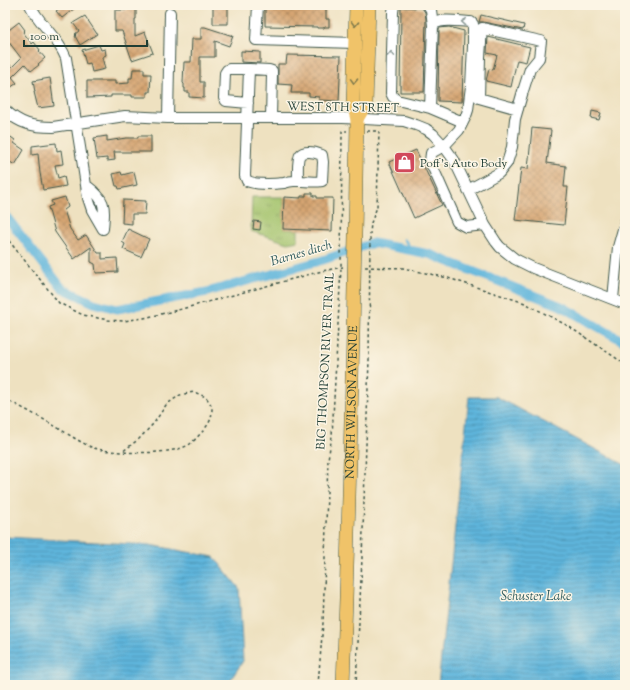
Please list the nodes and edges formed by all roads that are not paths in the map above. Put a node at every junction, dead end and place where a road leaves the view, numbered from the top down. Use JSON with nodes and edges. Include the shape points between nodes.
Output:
{"nodes":[{"id":1,"x":30,"y":5,"type":"edge"},
{"id":2,"x":258,"y":5,"type":"edge"},
{"id":3,"x":356,"y":5,"type":"edge"},
{"id":4,"x":369,"y":5,"type":"edge"},
{"id":5,"x":394,"y":5,"type":"edge"},
{"id":6,"x":428,"y":5,"type":"edge"},
{"id":7,"x":170,"y":13,"type":"dead end"},
{"id":8,"x":433,"y":25,"type":"junction"},
{"id":9,"x":355,"y":43,"type":"junction"},
{"id":10,"x":249,"y":69,"type":"junction"},
{"id":11,"x":248,"y":103,"type":"junction"},
{"id":12,"x":430,"y":108,"type":"junction"},
{"id":13,"x":518,"y":109,"type":"junction"},
{"id":14,"x":5,"y":110,"type":"edge"},
{"id":15,"x":168,"y":118,"type":"junction"},
{"id":16,"x":247,"y":118,"type":"junction"},
{"id":17,"x":271,"y":118,"type":"junction"},
{"id":18,"x":357,"y":119,"type":"junction"},
{"id":19,"x":463,"y":122,"type":"junction"},
{"id":20,"x":76,"y":123,"type":"junction"},
{"id":21,"x":444,"y":146,"type":"junction"},
{"id":22,"x":298,"y":181,"type":"dead end"},
{"id":23,"x":86,"y":185,"type":"dead end"},
{"id":24,"x":468,"y":190,"type":"junction"},
{"id":25,"x":625,"y":222,"type":"edge"},
{"id":26,"x":485,"y":225,"type":"junction"},
{"id":27,"x":613,"y":299,"type":"junction"},
{"id":28,"x":625,"y":304,"type":"edge"},
{"id":29,"x":344,"y":685,"type":"edge"}],
"edges":[{"from":1,"to":20,"type":"street","via":[[66,58]]},
{"from":2,"to":9,"type":"street","via":[[256,40]]},
{"from":3,"to":9,"type":"main road","name":"NORTH WILSON AVENUE","one_way":true},
{"from":4,"to":18,"type":"main road","name":"NORTH WILSON AVENUE","via":[[366,104]]},
{"from":12,"to":5,"type":"street","one_way":true,"via":[[397,100],[391,93]]},
{"from":6,"to":8,"type":"street"},
{"from":7,"to":15,"type":"street"},
{"from":8,"to":12,"type":"street"},
{"from":19,"to":8,"type":"street","one_way":true,"via":[[468,110],[471,86],[472,24],[442,21]]},
{"from":9,"to":18,"type":"main road","name":"NORTH WILSON AVENUE","one_way":true,"via":[[353,104]]},
{"from":10,"to":11,"type":"street"},
{"from":10,"to":11,"type":"street","via":[[227,70],[224,98],[230,102]]},
{"from":10,"to":17,"type":"street","via":[[272,71]]},
{"from":11,"to":16,"type":"street"},
{"from":12,"to":19,"type":"street"},
{"from":13,"to":13,"type":"street","via":[[530,70],[539,58],[541,41],[482,28],[479,98]]},
{"from":13,"to":24,"type":"street","via":[[507,163],[499,173]]},
{"from":14,"to":20,"type":"street","name":"WEST 8TH STREET","via":[[18,120],[38,127]]},
{"from":15,"to":16,"type":"street","name":"WEST 8TH STREET"},
{"from":15,"to":20,"type":"street","name":"WEST 8TH STREET","via":[[125,116]]},
{"from":16,"to":17,"type":"street","name":"WEST 8TH STREET"},
{"from":16,"to":22,"type":"street","via":[[247,181]]},
{"from":17,"to":18,"type":"street","name":"WEST 8TH STREET"},
{"from":18,"to":21,"type":"street","name":"WEST 8TH STREET","via":[[404,121],[426,129]]},
{"from":18,"to":29,"type":"main road","name":"NORTH WILSON AVENUE"},
{"from":19,"to":21,"type":"street"},
{"from":20,"to":23,"type":"street"},
{"from":21,"to":24,"type":"street","name":"WEST 8TH STREET","via":[[454,160]]},
{"from":21,"to":26,"type":"street","via":[[431,154],[430,160],[457,222],[466,227]]},
{"from":24,"to":26,"type":"street","name":"WEST 8TH STREET"},
{"from":25,"to":27,"type":"street","via":[[618,247]]},
{"from":26,"to":27,"type":"street","name":"WEST 8TH STREET","via":[[500,247],[515,259]]},
{"from":27,"to":28,"type":"street","name":"WEST 8TH STREET"}]}
